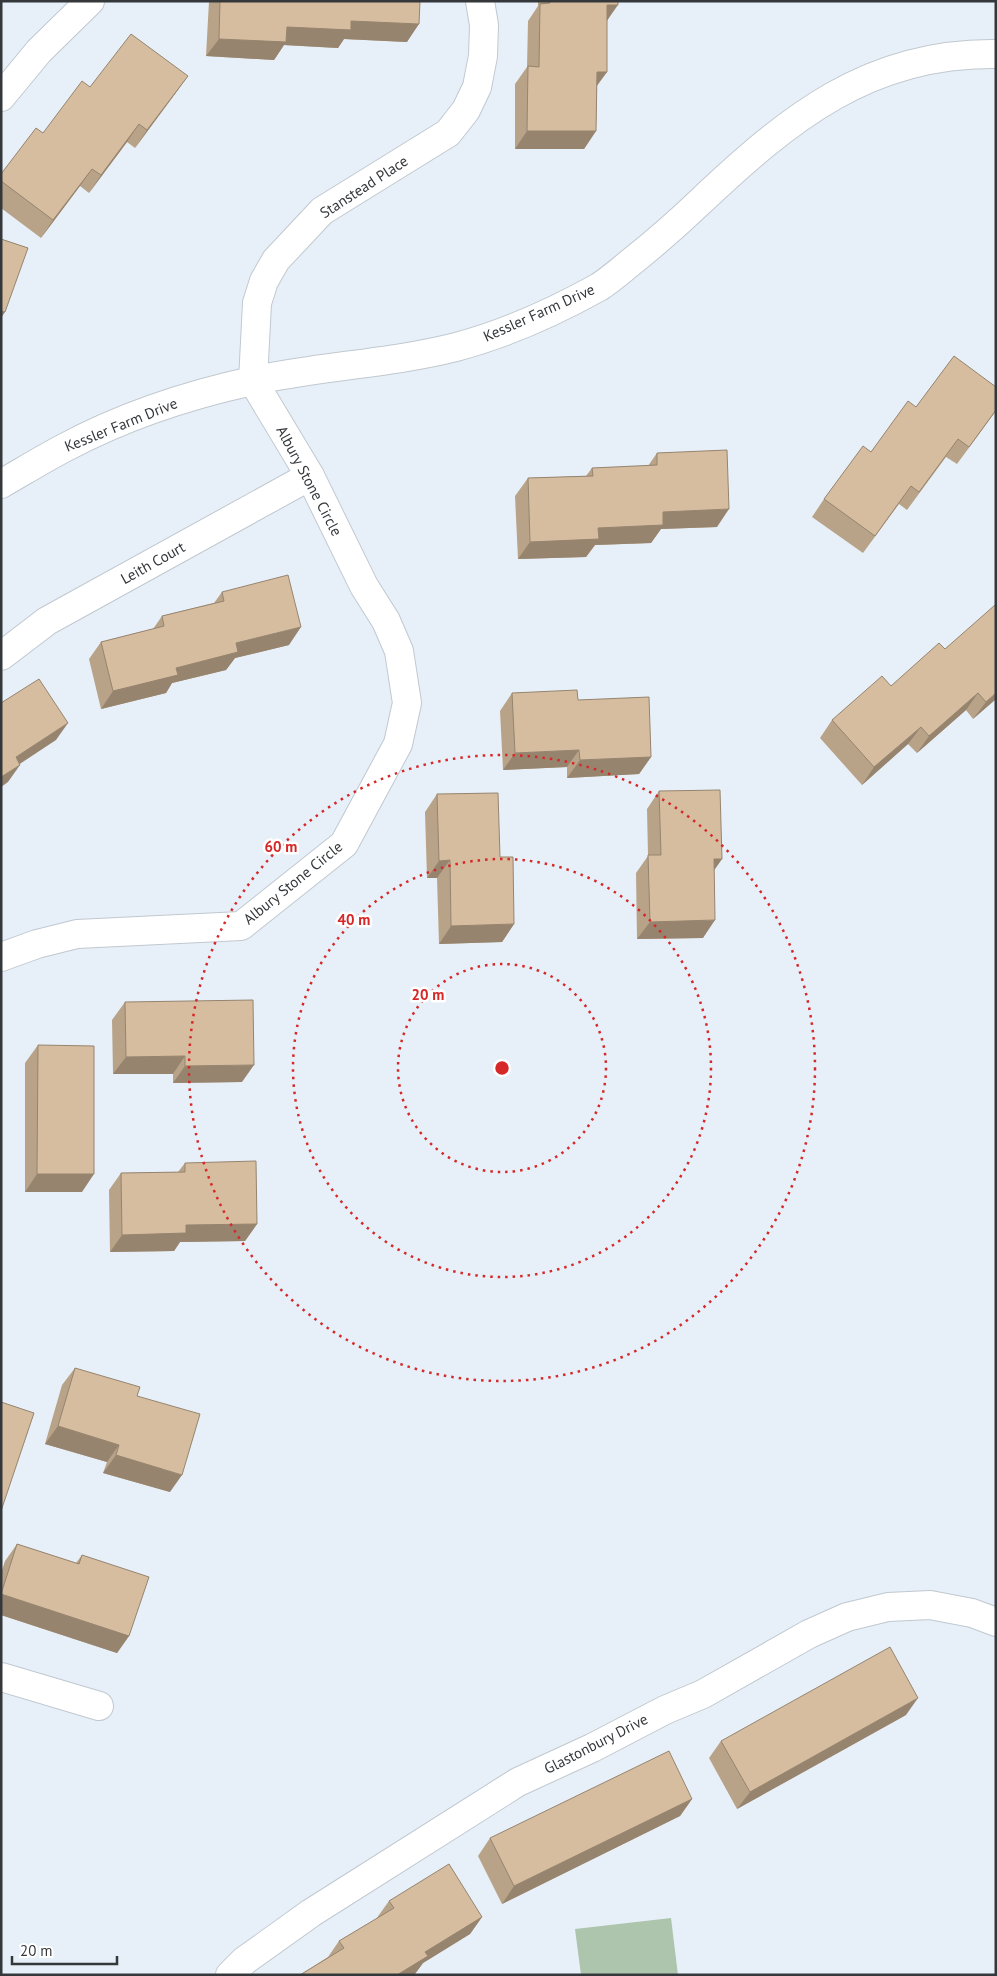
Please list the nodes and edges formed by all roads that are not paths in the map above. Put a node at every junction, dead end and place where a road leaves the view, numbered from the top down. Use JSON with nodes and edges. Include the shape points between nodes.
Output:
{"nodes":[{"id":1,"x":90,"y":1,"type":"edge"},
{"id":2,"x":480,"y":1,"type":"edge"},
{"id":3,"x":996,"y":54,"type":"edge"},
{"id":4,"x":1,"y":97,"type":"edge"},
{"id":5,"x":252,"y":381,"type":"junction"},
{"id":6,"x":310,"y":476,"type":"junction"},
{"id":7,"x":1,"y":484,"type":"edge"},
{"id":8,"x":1,"y":656,"type":"edge"},
{"id":9,"x":1,"y":957,"type":"edge"},
{"id":10,"x":996,"y":1622,"type":"edge"},
{"id":11,"x":1,"y":1677,"type":"edge"},
{"id":12,"x":99,"y":1706,"type":"dead end"},
{"id":13,"x":230,"y":1975,"type":"edge"}],
"edges":[{"from":1,"to":4,"type":"street","via":[[39,51]]},
{"from":2,"to":5,"type":"street","name":"Stanstead Place","via":[[484,25],[483,56],[477,87],[466,110],[448,133],[322,211],[276,260],[257,303]]},
{"from":3,"to":5,"type":"street","name":"Kessler Farm Drive","via":[[938,58],[897,67],[858,82],[821,102],[753,151],[665,235],[602,285],[510,329],[422,354]]},
{"from":5,"to":6,"type":"street","name":"Albury Stone Circle"},
{"from":5,"to":7,"type":"street","name":"Kessler Farm Drive","via":[[142,414],[65,447]]},
{"from":6,"to":8,"type":"street","name":"Leith Court","via":[[47,622]]},
{"from":6,"to":9,"type":"street","name":"Albury Stone Circle","via":[[364,586],[393,636],[399,651],[407,703],[398,744],[344,844],[241,926],[78,934]]},
{"from":10,"to":13,"type":"street","name":"Glastonbury Drive","via":[[972,1613],[930,1605],[888,1607],[840,1620],[809,1634],[703,1694],[518,1782],[310,1913]]},
{"from":11,"to":12,"type":"street"}]}
